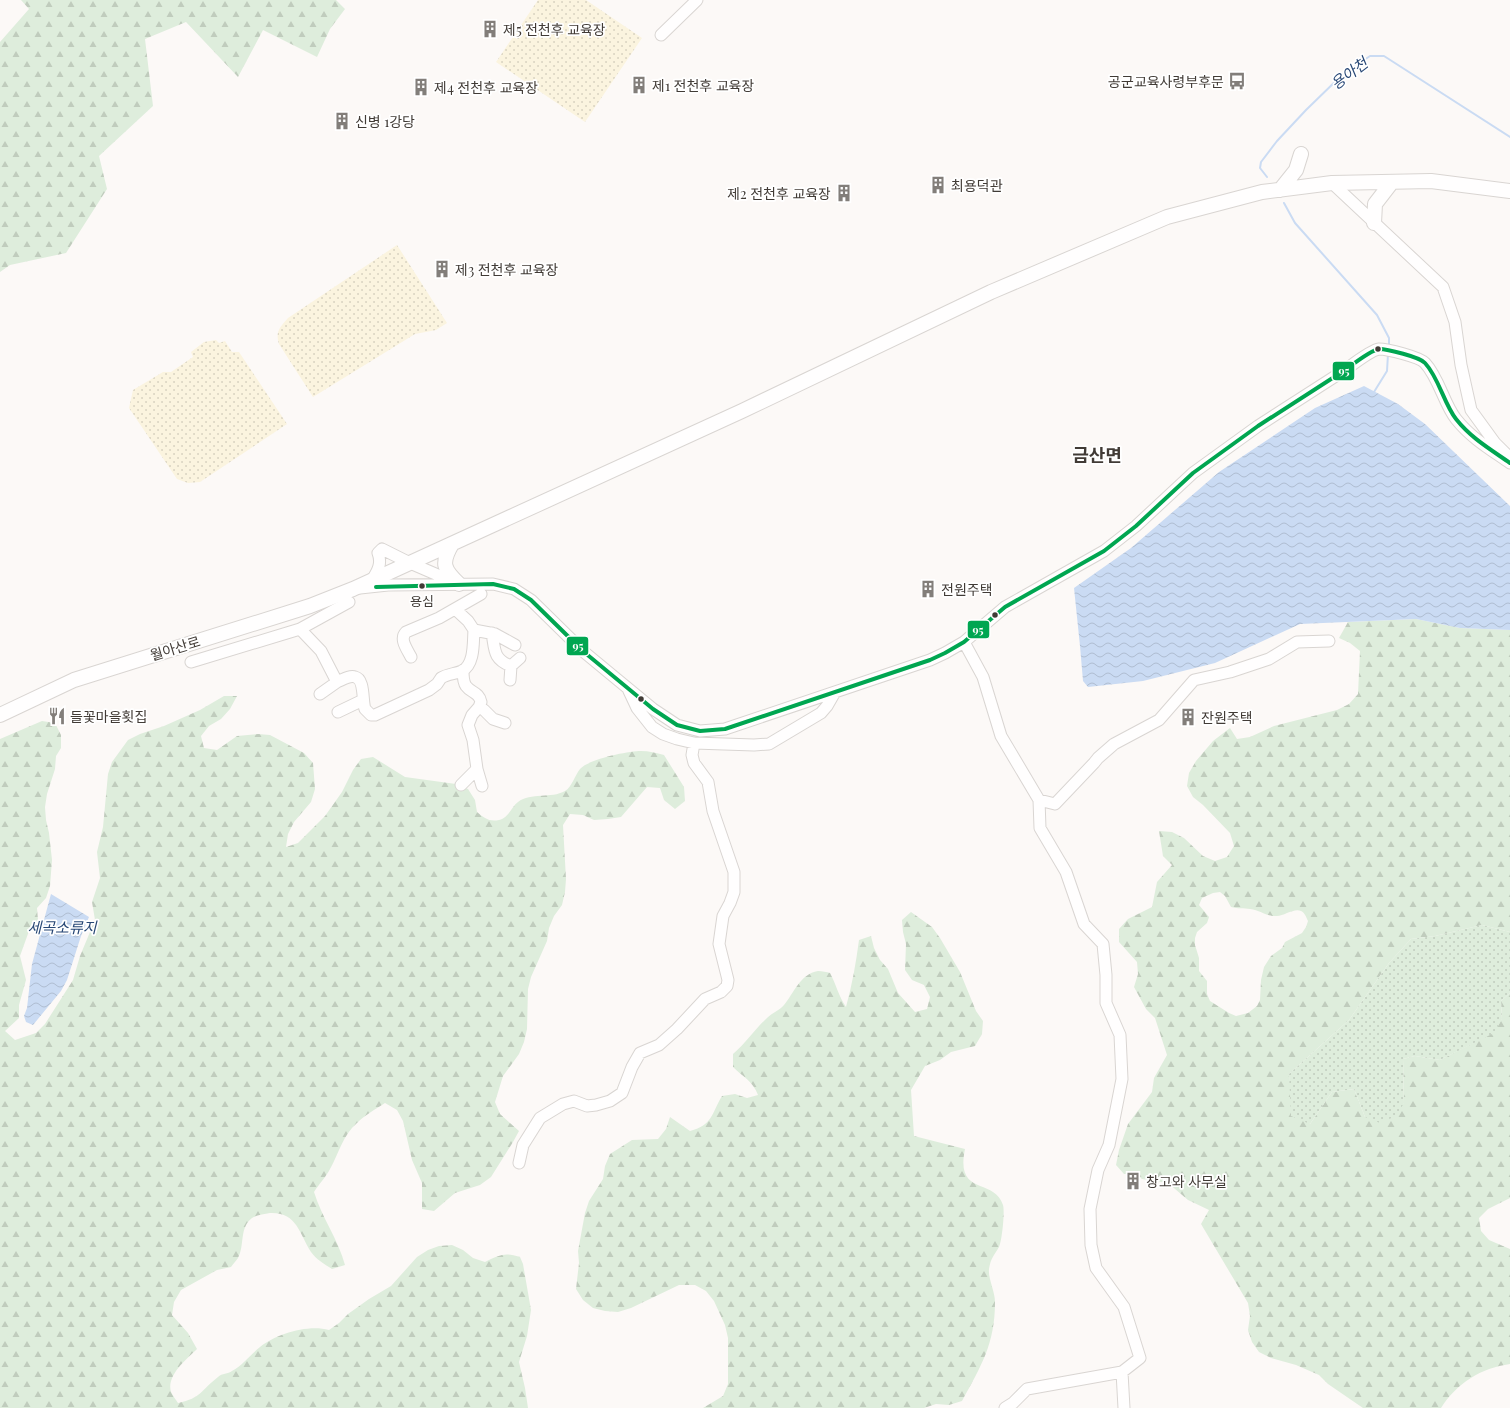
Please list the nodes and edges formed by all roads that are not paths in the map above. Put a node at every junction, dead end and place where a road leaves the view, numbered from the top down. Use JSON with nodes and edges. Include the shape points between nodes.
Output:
{"nodes":[{"id":1,"x":697,"y":0,"type":"edge"},
{"id":2,"x":661,"y":34,"type":"dead end"},
{"id":3,"x":1301,"y":154,"type":"dead end"},
{"id":4,"x":1392,"y":182,"type":"junction"},
{"id":5,"x":1332,"y":183,"type":"junction"},
{"id":6,"x":1280,"y":190,"type":"junction"},
{"id":7,"x":1510,"y":191,"type":"edge"},
{"id":8,"x":1374,"y":223,"type":"junction"},
{"id":9,"x":1510,"y":457,"type":"edge"},
{"id":10,"x":1510,"y":463,"type":"edge"},
{"id":11,"x":452,"y":544,"type":"junction"},
{"id":12,"x":410,"y":563,"type":"junction"},
{"id":13,"x":372,"y":580,"type":"junction"},
{"id":14,"x":459,"y":584,"type":"junction"},
{"id":15,"x":481,"y":594,"type":"dead end"},
{"id":16,"x":351,"y":596,"type":"junction"},
{"id":17,"x":455,"y":609,"type":"junction"},
{"id":18,"x":300,"y":629,"type":"junction"},
{"id":19,"x":474,"y":630,"type":"junction"},
{"id":20,"x":492,"y":633,"type":"junction"},
{"id":21,"x":1329,"y":641,"type":"dead end"},
{"id":22,"x":964,"y":642,"type":"junction"},
{"id":23,"x":515,"y":645,"type":"dead end"},
{"id":24,"x":411,"y":657,"type":"dead end"},
{"id":25,"x":520,"y":658,"type":"dead end"},
{"id":26,"x":191,"y":662,"type":"dead end"},
{"id":27,"x":511,"y":666,"type":"junction"},
{"id":28,"x":463,"y":670,"type":"junction"},
{"id":29,"x":510,"y":680,"type":"dead end"},
{"id":30,"x":337,"y":682,"type":"junction"},
{"id":31,"x":628,"y":689,"type":"junction"},
{"id":32,"x":836,"y":692,"type":"junction"},
{"id":33,"x":320,"y":694,"type":"dead end"},
{"id":34,"x":363,"y":700,"type":"junction"},
{"id":35,"x":479,"y":707,"type":"junction"},
{"id":36,"x":338,"y":712,"type":"dead end"},
{"id":37,"x":0,"y":715,"type":"edge"},
{"id":38,"x":506,"y":723,"type":"dead end"},
{"id":39,"x":694,"y":742,"type":"junction"},
{"id":40,"x":477,"y":769,"type":"junction"},
{"id":41,"x":462,"y":785,"type":"dead end"},
{"id":42,"x":482,"y":786,"type":"dead end"},
{"id":43,"x":1040,"y":800,"type":"junction"},
{"id":44,"x":519,"y":1163,"type":"dead end"},
{"id":45,"x":1122,"y":1372,"type":"junction"},
{"id":46,"x":1005,"y":1408,"type":"edge"},
{"id":47,"x":1124,"y":1408,"type":"edge"}],
"edges":[{"from":1,"to":2,"type":"street"},
{"from":3,"to":6,"type":"main road","via":[[1296,170]]},
{"from":4,"to":5,"type":"main road","name":"월아산로"},
{"from":4,"to":7,"type":"main road","name":"월아산로","via":[[1431,181]]},
{"from":4,"to":8,"type":"main road","via":[[1375,204]]},
{"from":5,"to":6,"type":"main road","name":"월아산로"},
{"from":5,"to":8,"type":"street"},
{"from":6,"to":11,"type":"main road","name":"월아산로","via":[[1262,192],[1167,217],[991,292],[735,414]]},
{"from":8,"to":9,"type":"street","via":[[1443,287],[1455,322],[1460,366],[1471,410],[1495,443]]},
{"from":10,"to":22,"type":"street","via":[[1473,438],[1455,418],[1424,362],[1407,354],[1378,349],[1258,426],[1194,473],[1136,526],[1104,551],[1005,607]]},
{"from":11,"to":12,"type":"main road","name":"월아산로"},
{"from":11,"to":14,"type":"main road","via":[[444,563]]},
{"from":12,"to":13,"type":"main road","name":"월아산로"},
{"from":12,"to":13,"type":"street","via":[[382,549],[378,553],[378,572]]},
{"from":12,"to":14,"type":"street"},
{"from":13,"to":16,"type":"main road","name":"월아산로"},
{"from":14,"to":16,"type":"street","via":[[388,586]]},
{"from":14,"to":31,"type":"street","via":[[493,584],[524,596]]},
{"from":15,"to":17,"type":"street"},
{"from":16,"to":18,"type":"street"},
{"from":16,"to":37,"type":"main road","name":"월아산로","via":[[310,606],[74,680]]},
{"from":17,"to":19,"type":"street"},
{"from":17,"to":24,"type":"street","via":[[403,634]]},
{"from":18,"to":26,"type":"street"},
{"from":18,"to":30,"type":"street","via":[[321,651]]},
{"from":19,"to":20,"type":"street"},
{"from":19,"to":28,"type":"street","via":[[471,659]]},
{"from":20,"to":23,"type":"street"},
{"from":20,"to":27,"type":"street","via":[[497,656]]},
{"from":21,"to":43,"type":"street","via":[[1297,642],[1269,659],[1230,672],[1194,680],[1159,720],[1114,744],[1055,804]]},
{"from":22,"to":32,"type":"street","via":[[930,660]]},
{"from":22,"to":43,"type":"street","via":[[983,677],[1001,736]]},
{"from":25,"to":27,"type":"street"},
{"from":27,"to":29,"type":"street"},
{"from":28,"to":34,"type":"street","via":[[441,678],[429,690],[375,714],[368,713]]},
{"from":28,"to":35,"type":"street","via":[[464,683],[480,699]]},
{"from":30,"to":33,"type":"street"},
{"from":30,"to":34,"type":"street","via":[[351,677],[359,678]]},
{"from":31,"to":32,"type":"street","via":[[678,725],[700,731],[725,729]]},
{"from":31,"to":39,"type":"street","via":[[637,708],[652,727],[677,739]]},
{"from":32,"to":39,"type":"street","via":[[821,713],[769,744]]},
{"from":34,"to":36,"type":"street"},
{"from":35,"to":38,"type":"street","via":[[493,720]]},
{"from":35,"to":40,"type":"street","via":[[468,725]]},
{"from":39,"to":44,"type":"street","via":[[694,763],[708,782],[713,810],[734,878],[734,892],[723,916],[719,944],[728,980],[727,986],[721,992],[704,999],[659,1045],[640,1053],[622,1094],[596,1105],[587,1106],[574,1101],[563,1104],[540,1118],[523,1145]]},
{"from":40,"to":41,"type":"street"},
{"from":40,"to":42,"type":"street"},
{"from":43,"to":45,"type":"street","via":[[1040,828],[1066,872],[1084,924],[1103,944],[1106,1003],[1120,1035],[1122,1079],[1109,1145],[1098,1170],[1090,1209],[1091,1245],[1096,1268],[1124,1307],[1140,1358]]},
{"from":45,"to":46,"type":"street","via":[[1027,1389]]},
{"from":45,"to":47,"type":"street"}]}
